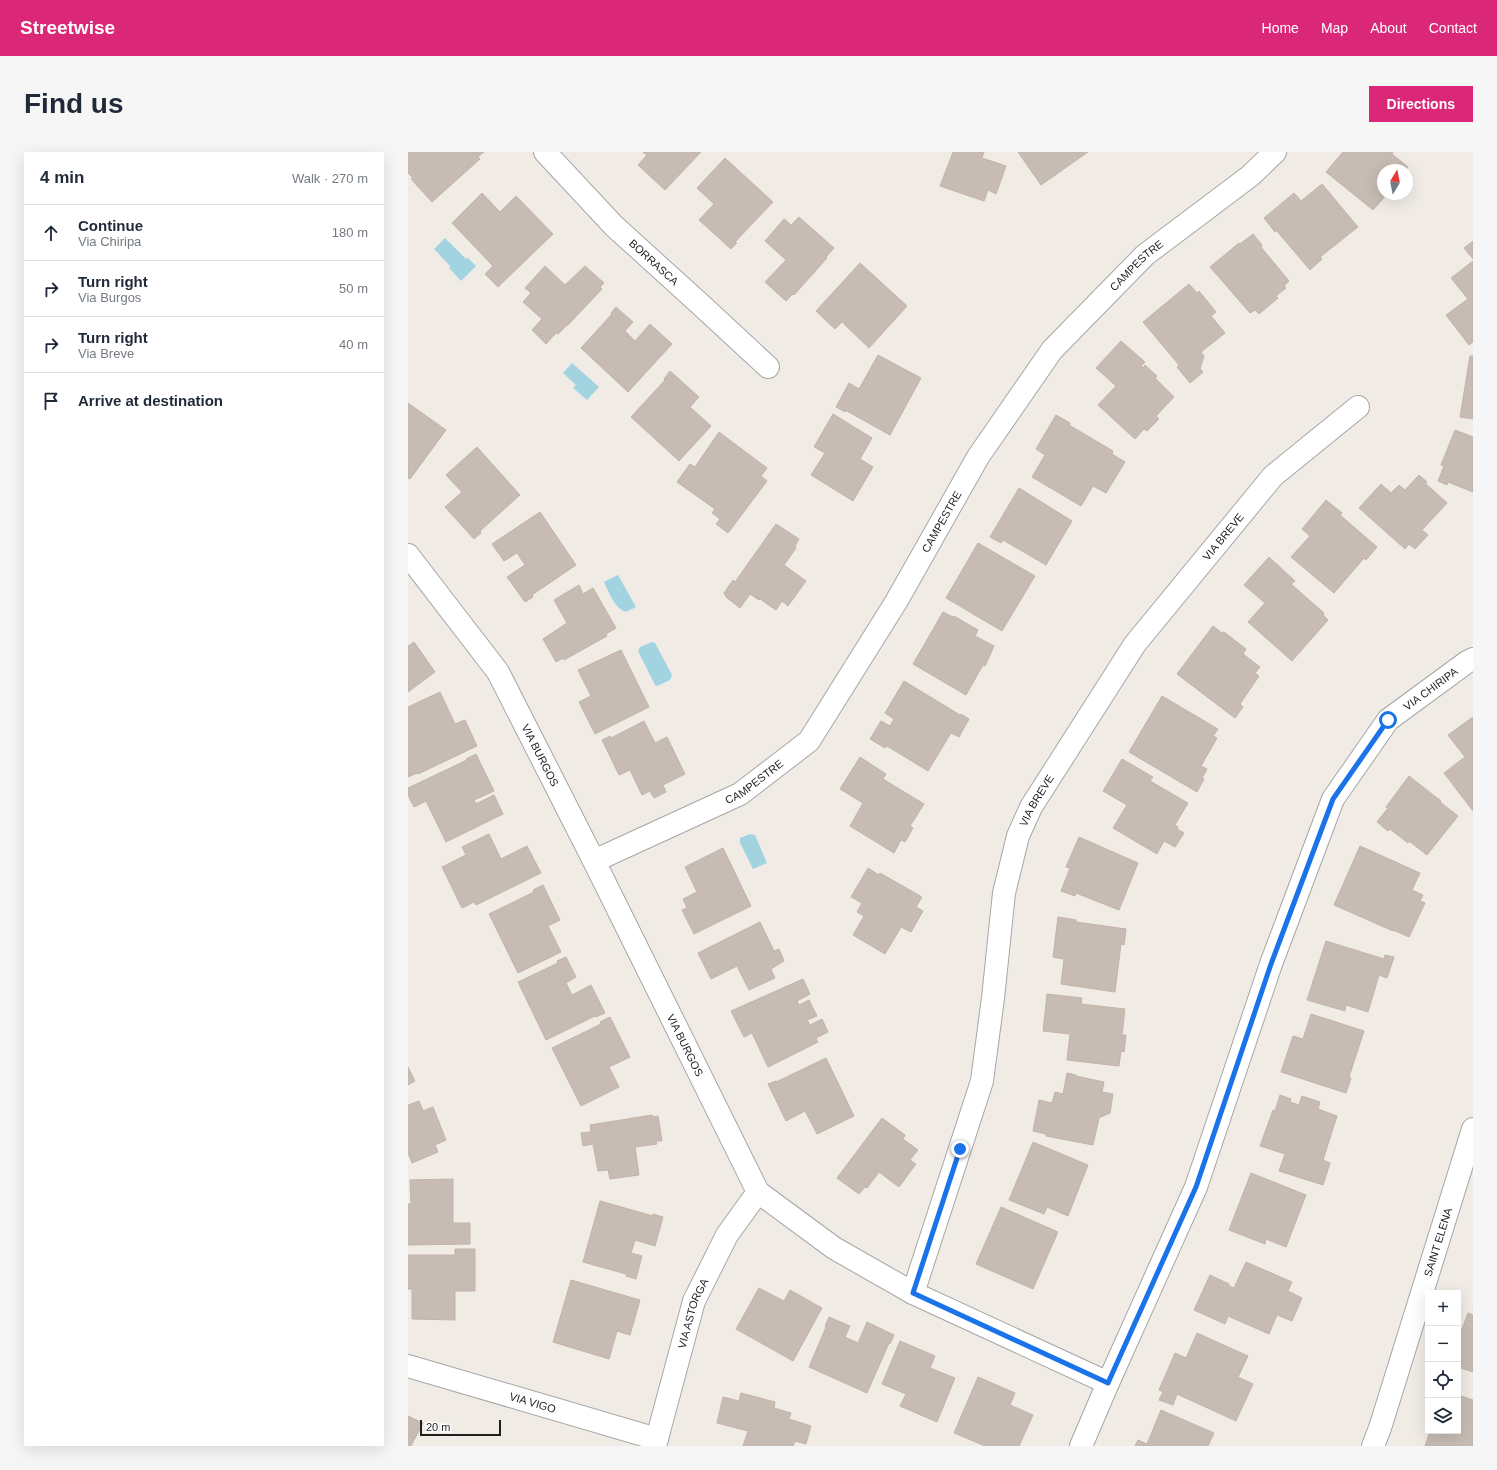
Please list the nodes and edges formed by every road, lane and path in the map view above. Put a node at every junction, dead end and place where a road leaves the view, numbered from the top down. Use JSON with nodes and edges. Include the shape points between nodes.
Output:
{"nodes":[{"id":1,"x":545,"y":152,"type":"edge"},
{"id":2,"x":1275,"y":152,"type":"edge"},
{"id":3,"x":768,"y":367,"type":"dead end"},
{"id":4,"x":1358,"y":407,"type":"dead end"},
{"id":5,"x":408,"y":555,"type":"edge"},
{"id":6,"x":1473,"y":660,"type":"edge"},
{"id":7,"x":594,"y":861,"type":"junction"},
{"id":8,"x":1473,"y":1129,"type":"edge"},
{"id":9,"x":758,"y":1192,"type":"junction"},
{"id":10,"x":913,"y":1293,"type":"junction"},
{"id":11,"x":408,"y":1366,"type":"edge"},
{"id":12,"x":1108,"y":1383,"type":"junction"},
{"id":13,"x":656,"y":1443,"type":"edge"},
{"id":14,"x":1081,"y":1446,"type":"edge"},
{"id":15,"x":1373,"y":1446,"type":"edge"}],
"edges":[{"from":1,"to":3,"type":"street","name":"BORRASCA","via":[[614,226]]},
{"from":2,"to":7,"type":"street","name":"CAMPESTRE","via":[[1250,176],[1145,255],[1052,350],[978,457],[896,602],[809,741],[740,794]]},
{"from":4,"to":10,"type":"street","name":"VIA BREVE","via":[[1273,476],[1135,644],[1031,806],[1018,836],[1004,893],[982,1081]]},
{"from":5,"to":7,"type":"street","name":"VIA BURGOS","via":[[498,672]]},
{"from":6,"to":12,"type":"street","name":"VIA CHIRIPA","via":[[1388,720],[1333,799],[1271,964],[1196,1187]]},
{"from":7,"to":9,"type":"street","name":"VIA BURGOS"},
{"from":8,"to":15,"type":"street","name":"SAINT ELENA"},
{"from":9,"to":10,"type":"street","name":"VIA BURGOS","via":[[834,1248]]},
{"from":9,"to":13,"type":"street","name":"VIA ASTORGA","via":[[727,1235],[694,1301]]},
{"from":10,"to":12,"type":"street","name":"VIA BURGOS"},
{"from":11,"to":13,"type":"street","name":"VIA VIGO"},
{"from":12,"to":14,"type":"street","name":"VIA CHIRIPA"}]}
